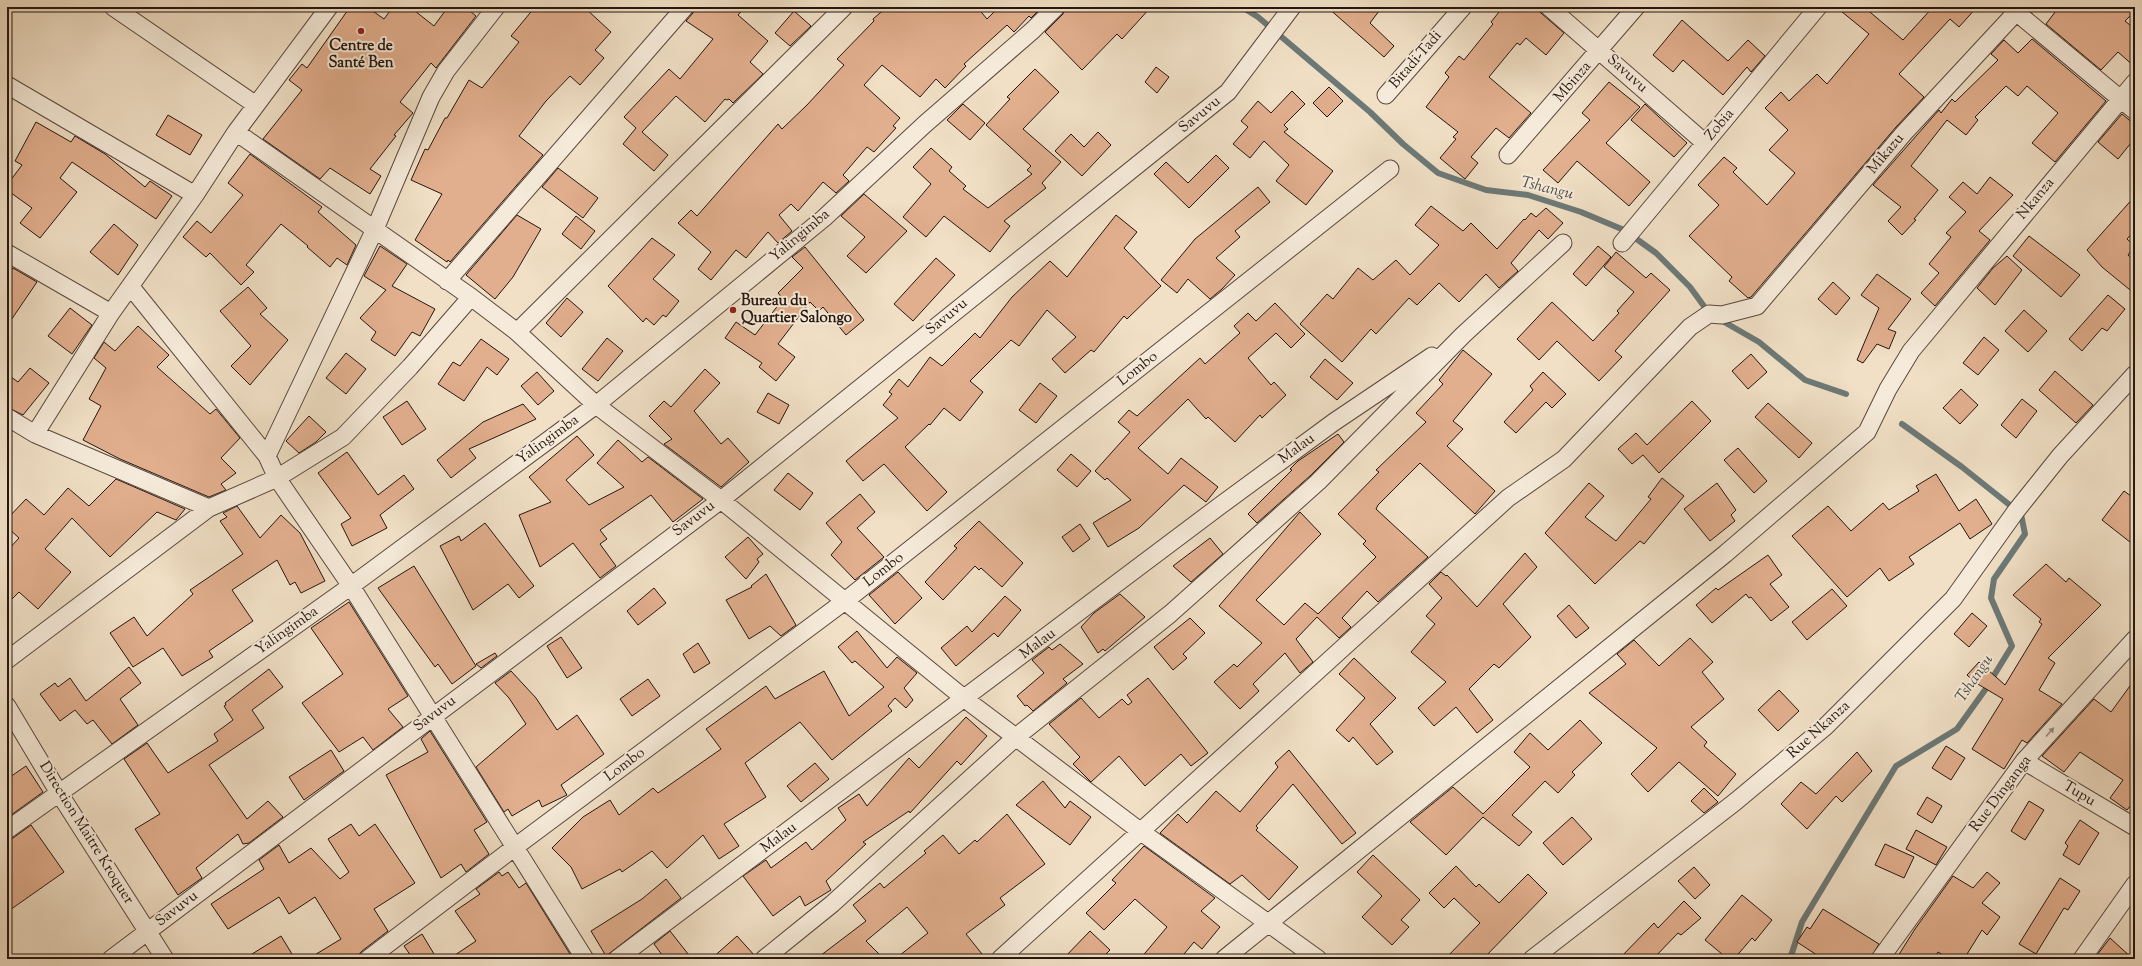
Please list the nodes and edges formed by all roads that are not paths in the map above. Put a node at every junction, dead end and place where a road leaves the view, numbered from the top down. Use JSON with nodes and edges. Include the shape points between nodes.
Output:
{"nodes":[{"id":1,"x":113,"y":7,"type":"edge"},
{"id":2,"x":329,"y":7,"type":"edge"},
{"id":3,"x":496,"y":7,"type":"edge"},
{"id":4,"x":685,"y":7,"type":"edge"},
{"id":5,"x":844,"y":7,"type":"edge"},
{"id":6,"x":1056,"y":7,"type":"edge"},
{"id":7,"x":1463,"y":7,"type":"edge"},
{"id":8,"x":1549,"y":7,"type":"edge"},
{"id":9,"x":1636,"y":7,"type":"edge"},
{"id":10,"x":1818,"y":7,"type":"edge"},
{"id":11,"x":1291,"y":8,"type":"edge"},
{"id":12,"x":2016,"y":9,"type":"edge"},
{"id":13,"x":1600,"y":50,"type":"junction"},
{"id":14,"x":2135,"y":82,"type":"edge"},
{"id":15,"x":7,"y":85,"type":"edge"},
{"id":16,"x":1386,"y":95,"type":"dead end"},
{"id":17,"x":2120,"y":99,"type":"junction"},
{"id":18,"x":256,"y":105,"type":"junction"},
{"id":19,"x":2135,"y":111,"type":"edge"},
{"id":20,"x":236,"y":132,"type":"junction"},
{"id":21,"x":1705,"y":143,"type":"junction"},
{"id":22,"x":1508,"y":156,"type":"dead end"},
{"id":23,"x":1390,"y":169,"type":"dead end"},
{"id":24,"x":195,"y":195,"type":"junction"},
{"id":25,"x":375,"y":229,"type":"junction"},
{"id":26,"x":1563,"y":243,"type":"dead end"},
{"id":27,"x":1622,"y":243,"type":"dead end"},
{"id":28,"x":7,"y":253,"type":"edge"},
{"id":29,"x":447,"y":281,"type":"junction"},
{"id":30,"x":131,"y":287,"type":"junction"},
{"id":31,"x":471,"y":296,"type":"junction"},
{"id":32,"x":111,"y":313,"type":"junction"},
{"id":33,"x":517,"y":332,"type":"junction"},
{"id":34,"x":1463,"y":335,"type":"junction"},
{"id":35,"x":2135,"y":374,"type":"edge"},
{"id":36,"x":596,"y":405,"type":"junction"},
{"id":37,"x":7,"y":417,"type":"edge"},
{"id":38,"x":35,"y":434,"type":"junction"},
{"id":39,"x":267,"y":456,"type":"junction"},
{"id":40,"x":277,"y":478,"type":"junction"},
{"id":41,"x":721,"y":500,"type":"junction"},
{"id":42,"x":209,"y":508,"type":"junction"},
{"id":43,"x":351,"y":586,"type":"junction"},
{"id":44,"x":845,"y":602,"type":"junction"},
{"id":45,"x":2135,"y":639,"type":"edge"},
{"id":46,"x":7,"y":660,"type":"edge"},
{"id":47,"x":965,"y":699,"type":"junction"},
{"id":48,"x":7,"y":706,"type":"edge"},
{"id":49,"x":432,"y":715,"type":"junction"},
{"id":50,"x":1016,"y":737,"type":"junction"},
{"id":51,"x":2024,"y":761,"type":"junction"},
{"id":52,"x":59,"y":793,"type":"junction"},
{"id":53,"x":2135,"y":827,"type":"edge"},
{"id":54,"x":7,"y":830,"type":"edge"},
{"id":55,"x":1140,"y":831,"type":"junction"},
{"id":56,"x":515,"y":846,"type":"junction"},
{"id":57,"x":2135,"y":884,"type":"edge"},
{"id":58,"x":1268,"y":922,"type":"junction"},
{"id":59,"x":148,"y":931,"type":"junction"},
{"id":60,"x":111,"y":959,"type":"edge"},
{"id":61,"x":165,"y":959,"type":"edge"},
{"id":62,"x":368,"y":959,"type":"edge"},
{"id":63,"x":585,"y":959,"type":"edge"},
{"id":64,"x":617,"y":959,"type":"edge"},
{"id":65,"x":764,"y":959,"type":"edge"},
{"id":66,"x":1000,"y":959,"type":"edge"},
{"id":67,"x":1224,"y":959,"type":"edge"},
{"id":68,"x":1318,"y":959,"type":"edge"},
{"id":69,"x":1532,"y":959,"type":"edge"},
{"id":70,"x":1880,"y":959,"type":"edge"},
{"id":71,"x":2082,"y":959,"type":"edge"}],
"edges":[{"from":1,"to":18,"type":"street"},
{"from":2,"to":18,"type":"street"},
{"from":3,"to":25,"type":"street","via":[[446,71],[431,97]]},
{"from":4,"to":29,"type":"street"},
{"from":5,"to":33,"type":"street"},
{"from":6,"to":36,"type":"street","name":"Yalingimba","via":[[824,218]]},
{"from":7,"to":16,"type":"street","name":"Bitadi-Tadi"},
{"from":8,"to":13,"type":"street","name":"Savuvu"},
{"from":9,"to":13,"type":"street","name":"Mbinza"},
{"from":10,"to":21,"type":"street","name":"Zobia"},
{"from":11,"to":41,"type":"street","name":"Savuvu","via":[[1228,92]]},
{"from":12,"to":17,"type":"street"},
{"from":12,"to":55,"type":"street","name":"Mikazu","via":[[1904,133],[1757,306],[1722,315],[1710,314],[1690,327],[1564,459],[1508,498]]},
{"from":13,"to":21,"type":"street","name":"Savuvu"},
{"from":13,"to":22,"type":"street","name":"Mbinza"},
{"from":14,"to":17,"type":"street","name":"Nkanza"},
{"from":15,"to":24,"type":"street"},
{"from":17,"to":19,"type":"street"},
{"from":17,"to":58,"type":"street","name":"Nkanza","via":[[1911,351],[1888,389],[1867,432],[1725,554]]},
{"from":18,"to":20,"type":"street"},
{"from":20,"to":24,"type":"street"},
{"from":20,"to":25,"type":"street"},
{"from":21,"to":27,"type":"street","name":"Zobia"},
{"from":23,"to":44,"type":"street","name":"Lombo"},
{"from":24,"to":30,"type":"street"},
{"from":25,"to":29,"type":"street"},
{"from":25,"to":39,"type":"street"},
{"from":26,"to":34,"type":"street"},
{"from":28,"to":32,"type":"street"},
{"from":29,"to":31,"type":"street"},
{"from":30,"to":32,"type":"street"},
{"from":30,"to":39,"type":"street"},
{"from":31,"to":33,"type":"street"},
{"from":31,"to":40,"type":"street","via":[[410,367],[343,437]]},
{"from":32,"to":38,"type":"street"},
{"from":33,"to":36,"type":"street"},
{"from":34,"to":47,"type":"street","name":"Malau","via":[[1334,422]]},
{"from":34,"to":50,"type":"street","via":[[1318,482],[1170,614]]},
{"from":35,"to":69,"type":"street","name":"Rue Nkanza","via":[[2060,456],[2016,511],[1953,599],[1825,727],[1735,802]]},
{"from":36,"to":41,"type":"street"},
{"from":36,"to":43,"type":"street","name":"Yalingimba"},
{"from":37,"to":38,"type":"street"},
{"from":38,"to":42,"type":"street"},
{"from":39,"to":40,"type":"street"},
{"from":40,"to":42,"type":"street"},
{"from":40,"to":43,"type":"street"},
{"from":41,"to":44,"type":"street"},
{"from":41,"to":49,"type":"street","name":"Savuvu"},
{"from":42,"to":46,"type":"street"},
{"from":43,"to":49,"type":"street"},
{"from":43,"to":52,"type":"street","name":"Yalingimba"},
{"from":44,"to":47,"type":"street"},
{"from":44,"to":56,"type":"street","name":"Lombo"},
{"from":51,"to":45,"type":"street","name":"Rue Dinganga","one_way":true},
{"from":47,"to":50,"type":"street"},
{"from":47,"to":64,"type":"street","name":"Malau"},
{"from":48,"to":52,"type":"street","name":"Direction Maitre Kroquer"},
{"from":49,"to":56,"type":"street"},
{"from":49,"to":59,"type":"street","name":"Savuvu"},
{"from":50,"to":55,"type":"street"},
{"from":50,"to":65,"type":"street","via":[[832,904]]},
{"from":51,"to":53,"type":"street","name":"Tupu"},
{"from":51,"to":70,"type":"street","name":"Rue Dinganga"},
{"from":52,"to":54,"type":"street","name":"Yalingimba"},
{"from":52,"to":59,"type":"street","name":"Direction Maitre Kroquer"},
{"from":55,"to":58,"type":"street"},
{"from":55,"to":66,"type":"street"},
{"from":56,"to":62,"type":"street","name":"Lombo"},
{"from":56,"to":63,"type":"street"},
{"from":57,"to":71,"type":"street"},
{"from":58,"to":67,"type":"street","name":"Nkanza"},
{"from":58,"to":68,"type":"street"},
{"from":59,"to":60,"type":"street","name":"Savuvu"},
{"from":59,"to":61,"type":"street","name":"Direction Maitre Kroquer"}]}
